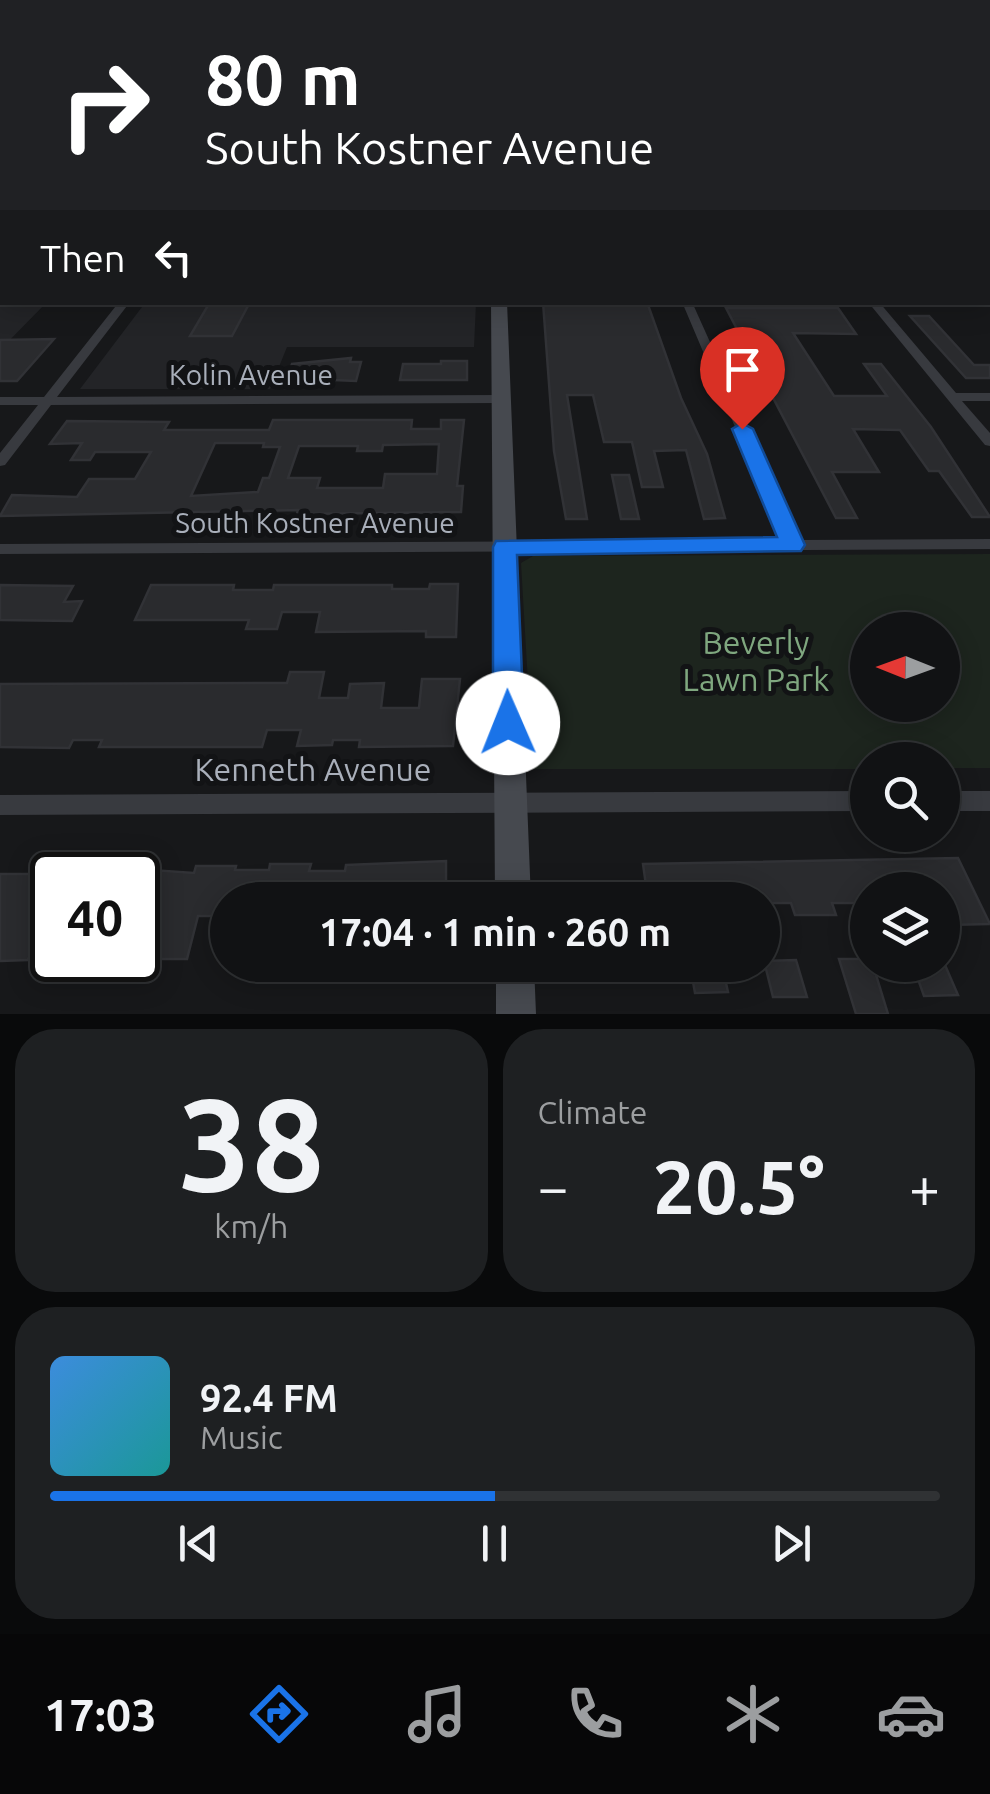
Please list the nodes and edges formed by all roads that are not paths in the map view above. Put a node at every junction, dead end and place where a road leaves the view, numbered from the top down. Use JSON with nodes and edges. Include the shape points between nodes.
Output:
{"nodes":[{"id":1,"x":123,"y":305,"type":"edge"},
{"id":2,"x":499,"y":305,"type":"edge"},
{"id":3,"x":689,"y":305,"type":"edge"},
{"id":4,"x":875,"y":305,"type":"edge"},
{"id":5,"x":952,"y":397,"type":"junction"},
{"id":6,"x":990,"y":397,"type":"edge"},
{"id":7,"x":502,"y":399,"type":"junction"},
{"id":8,"x":0,"y":401,"type":"edge"},
{"id":9,"x":47,"y":401,"type":"junction"},
{"id":10,"x":990,"y":442,"type":"edge"},
{"id":11,"x":0,"y":462,"type":"edge"},
{"id":12,"x":990,"y":544,"type":"edge"},
{"id":13,"x":792,"y":545,"type":"junction"},
{"id":14,"x":505,"y":547,"type":"junction"},
{"id":15,"x":0,"y":550,"type":"edge"},
{"id":16,"x":510,"y":801,"type":"junction"},
{"id":17,"x":850,"y":801,"type":"edge"},
{"id":18,"x":960,"y":801,"type":"edge"},
{"id":19,"x":990,"y":801,"type":"edge"},
{"id":20,"x":0,"y":805,"type":"edge"},
{"id":21,"x":512,"y":882,"type":"edge"},
{"id":22,"x":515,"y":982,"type":"edge"},
{"id":23,"x":516,"y":1014,"type":"edge"}],
"edges":[{"from":1,"to":9,"type":"street"},
{"from":2,"to":7,"type":"street"},
{"from":3,"to":13,"type":"street"},
{"from":4,"to":5,"type":"street"},
{"from":5,"to":6,"type":"street"},
{"from":5,"to":10,"type":"street"},
{"from":7,"to":9,"type":"street","name":"Kolin Avenue"},
{"from":7,"to":14,"type":"street"},
{"from":8,"to":9,"type":"street","name":"Kolin Avenue"},
{"from":9,"to":11,"type":"street"},
{"from":12,"to":13,"type":"street","name":"South Kostner Avenue"},
{"from":13,"to":14,"type":"street","name":"South Kostner Avenue"},
{"from":14,"to":15,"type":"street","name":"South Kostner Avenue"},
{"from":14,"to":16,"type":"street"},
{"from":16,"to":17,"type":"street","name":"Kenneth Avenue"},
{"from":16,"to":20,"type":"street","name":"Kenneth Avenue"},
{"from":16,"to":21,"type":"street"},
{"from":18,"to":19,"type":"street"},
{"from":22,"to":23,"type":"street"}]}
